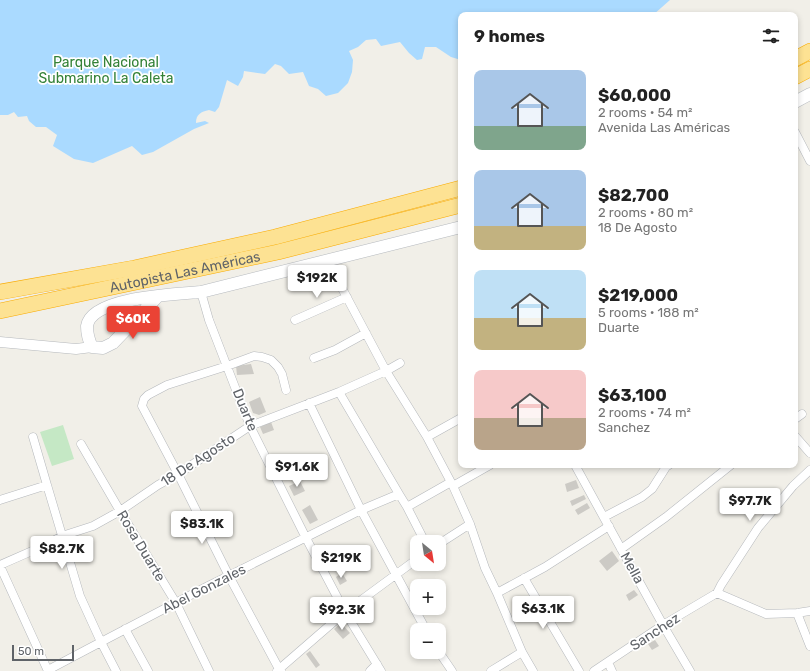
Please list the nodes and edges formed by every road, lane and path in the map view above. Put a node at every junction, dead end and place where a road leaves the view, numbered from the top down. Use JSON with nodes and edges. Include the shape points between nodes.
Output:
{"nodes":[{"id":1,"x":810,"y":51,"type":"edge"},
{"id":2,"x":798,"y":57,"type":"edge"},
{"id":3,"x":810,"y":69,"type":"edge"},
{"id":4,"x":798,"y":75,"type":"edge"},
{"id":5,"x":810,"y":94,"type":"edge"},
{"id":6,"x":798,"y":100,"type":"edge"},
{"id":7,"x":798,"y":138,"type":"edge"},
{"id":8,"x":810,"y":161,"type":"edge"},
{"id":9,"x":458,"y":189,"type":"edge"},
{"id":10,"x":458,"y":206,"type":"edge"},
{"id":11,"x":458,"y":228,"type":"edge"},
{"id":12,"x":327,"y":260,"type":"junction"},
{"id":13,"x":0,"y":292,"type":"edge"},
{"id":14,"x":200,"y":292,"type":"junction"},
{"id":15,"x":158,"y":296,"type":"junction"},
{"id":16,"x":347,"y":297,"type":"junction"},
{"id":17,"x":0,"y":311,"type":"edge"},
{"id":18,"x":295,"y":320,"type":"dead end"},
{"id":19,"x":366,"y":333,"type":"junction"},
{"id":20,"x":0,"y":342,"type":"edge"},
{"id":21,"x":92,"y":348,"type":"junction"},
{"id":22,"x":314,"y":358,"type":"dead end"},
{"id":23,"x":400,"y":364,"type":"dead end"},
{"id":24,"x":227,"y":366,"type":"junction"},
{"id":25,"x":386,"y":371,"type":"junction"},
{"id":26,"x":286,"y":390,"type":"dead end"},
{"id":27,"x":340,"y":392,"type":"junction"},
{"id":28,"x":309,"y":403,"type":"junction"},
{"id":29,"x":458,"y":420,"type":"edge"},
{"id":30,"x":250,"y":426,"type":"junction"},
{"id":31,"x":33,"y":437,"type":"dead end"},
{"id":32,"x":427,"y":437,"type":"junction"},
{"id":33,"x":798,"y":439,"type":"edge"},
{"id":34,"x":81,"y":444,"type":"dead end"},
{"id":35,"x":810,"y":452,"type":"edge"},
{"id":36,"x":484,"y":468,"type":"edge"},
{"id":37,"x":577,"y":468,"type":"edge"},
{"id":38,"x":665,"y":468,"type":"edge"},
{"id":39,"x":727,"y":468,"type":"edge"},
{"id":40,"x":810,"y":470,"type":"edge"},
{"id":41,"x":178,"y":474,"type":"junction"},
{"id":42,"x":452,"y":484,"type":"junction"},
{"id":43,"x":47,"y":485,"type":"junction"},
{"id":44,"x":399,"y":494,"type":"junction"},
{"id":45,"x":0,"y":500,"type":"edge"},
{"id":46,"x":407,"y":507,"type":"junction"},
{"id":47,"x":361,"y":510,"type":"junction"},
{"id":48,"x":120,"y":511,"type":"junction"},
{"id":49,"x":604,"y":517,"type":"junction"},
{"id":50,"x":470,"y":524,"type":"junction"},
{"id":51,"x":609,"y":526,"type":"junction"},
{"id":52,"x":422,"y":535,"type":"edge"},
{"id":53,"x":62,"y":536,"type":"junction"},
{"id":54,"x":306,"y":538,"type":"junction"},
{"id":55,"x":446,"y":539,"type":"edge"},
{"id":56,"x":621,"y":549,"type":"junction"},
{"id":57,"x":410,"y":564,"type":"edge"},
{"id":58,"x":0,"y":565,"type":"edge"},
{"id":59,"x":396,"y":574,"type":"junction"},
{"id":60,"x":229,"y":576,"type":"junction"},
{"id":61,"x":524,"y":578,"type":"junction"},
{"id":62,"x":497,"y":593,"type":"junction"},
{"id":63,"x":718,"y":593,"type":"junction"},
{"id":64,"x":176,"y":603,"type":"junction"},
{"id":65,"x":810,"y":606,"type":"edge"},
{"id":66,"x":345,"y":612,"type":"junction"},
{"id":67,"x":804,"y":612,"type":"edge"},
{"id":68,"x":422,"y":623,"type":"edge"},
{"id":69,"x":663,"y":626,"type":"junction"},
{"id":70,"x":125,"y":629,"type":"junction"},
{"id":71,"x":101,"y":642,"type":"junction"},
{"id":72,"x":810,"y":646,"type":"edge"},
{"id":73,"x":522,"y":652,"type":"junction"},
{"id":74,"x":444,"y":659,"type":"edge"},
{"id":75,"x":608,"y":662,"type":"junction"},
{"id":76,"x":379,"y":668,"type":"edge"},
{"id":77,"x":279,"y":670,"type":"edge"},
{"id":78,"x":48,"y":671,"type":"edge"},
{"id":79,"x":116,"y":671,"type":"edge"},
{"id":80,"x":148,"y":671,"type":"edge"},
{"id":81,"x":209,"y":671,"type":"edge"},
{"id":82,"x":370,"y":671,"type":"edge"},
{"id":83,"x":452,"y":671,"type":"edge"},
{"id":84,"x":491,"y":671,"type":"edge"},
{"id":85,"x":533,"y":671,"type":"edge"},
{"id":86,"x":579,"y":671,"type":"edge"},
{"id":87,"x":594,"y":671,"type":"edge"},
{"id":88,"x":612,"y":671,"type":"edge"},
{"id":89,"x":690,"y":671,"type":"edge"}],
"edges":[{"from":1,"to":2,"type":"highway"},
{"from":3,"to":4,"type":"highway"},
{"from":5,"to":6,"type":"main road"},
{"from":7,"to":8,"type":"street"},
{"from":9,"to":13,"type":"highway","name":"Autopista Las Américas","via":[[275,237],[134,268]]},
{"from":10,"to":17,"type":"highway","name":"Autopista Las Américas","via":[[278,252]]},
{"from":11,"to":12,"type":"main road"},
{"from":12,"to":14,"type":"main road"},
{"from":12,"to":16,"type":"street"},
{"from":14,"to":15,"type":"main road"},
{"from":14,"to":24,"type":"street","name":"Duarte"},
{"from":15,"to":21,"type":"main road","via":[[113,343],[103,348]]},
{"from":15,"to":21,"type":"main road","via":[[126,301],[109,306],[93,315],[87,325]]},
{"from":16,"to":18,"type":"street"},
{"from":16,"to":19,"type":"street"},
{"from":19,"to":22,"type":"street"},
{"from":19,"to":25,"type":"street"},
{"from":20,"to":21,"type":"street","via":[[76,349]]},
{"from":23,"to":25,"type":"street","name":"18 De Agosto"},
{"from":24,"to":26,"type":"street","via":[[254,356],[271,360],[282,374]]},
{"from":24,"to":30,"type":"street","name":"Duarte"},
{"from":24,"to":41,"type":"street","via":[[167,385],[144,399],[142,406]]},
{"from":25,"to":27,"type":"street","name":"18 De Agosto"},
{"from":25,"to":32,"type":"street"},
{"from":27,"to":28,"type":"street","name":"18 De Agosto"},
{"from":27,"to":44,"type":"street"},
{"from":28,"to":30,"type":"street","name":"18 De Agosto"},
{"from":28,"to":47,"type":"street"},
{"from":29,"to":32,"type":"street"},
{"from":30,"to":41,"type":"street","name":"18 De Agosto"},
{"from":30,"to":54,"type":"street","name":"Duarte"},
{"from":31,"to":43,"type":"street"},
{"from":32,"to":42,"type":"street"},
{"from":33,"to":35,"type":"street"},
{"from":34,"to":48,"type":"street","name":"Rosa Duarte"},
{"from":36,"to":42,"type":"street"},
{"from":37,"to":49,"type":"street","name":"Mella"},
{"from":38,"to":49,"type":"street","via":[[652,489],[642,497]]},
{"from":39,"to":56,"type":"street"},
{"from":40,"to":63,"type":"street","via":[[758,528]]},
{"from":41,"to":48,"type":"street","name":"18 De Agosto"},
{"from":41,"to":60,"type":"street"},
{"from":42,"to":46,"type":"street"},
{"from":42,"to":50,"type":"street"},
{"from":43,"to":45,"type":"street"},
{"from":43,"to":53,"type":"street"},
{"from":44,"to":46,"type":"street"},
{"from":44,"to":47,"type":"street","name":"Abel Gonzales"},
{"from":46,"to":52,"type":"street"},
{"from":47,"to":54,"type":"street","name":"Abel Gonzales"},
{"from":47,"to":59,"type":"street"},
{"from":48,"to":53,"type":"street","name":"18 De Agosto","via":[[93,526]]},
{"from":48,"to":64,"type":"street","name":"Rosa Duarte"},
{"from":49,"to":51,"type":"street","name":"Mella"},
{"from":50,"to":55,"type":"street"},
{"from":50,"to":62,"type":"street","via":[[485,568]]},
{"from":51,"to":56,"type":"street","name":"Mella"},
{"from":51,"to":61,"type":"street"},
{"from":53,"to":58,"type":"street","name":"18 De Agosto"},
{"from":53,"to":71,"type":"street","via":[[80,596]]},
{"from":54,"to":60,"type":"street","name":"Abel Gonzales"},
{"from":54,"to":66,"type":"street","name":"Duarte"},
{"from":56,"to":69,"type":"street","name":"Mella"},
{"from":57,"to":59,"type":"street"},
{"from":58,"to":78,"type":"street"},
{"from":59,"to":66,"type":"street"},
{"from":59,"to":68,"type":"street"},
{"from":60,"to":64,"type":"street","name":"Abel Gonzales"},
{"from":60,"to":77,"type":"street"},
{"from":61,"to":62,"type":"street"},
{"from":61,"to":86,"type":"street"},
{"from":62,"to":73,"type":"street"},
{"from":63,"to":67,"type":"street","via":[[766,614]]},
{"from":63,"to":69,"type":"street","name":"Sanchez"},
{"from":64,"to":70,"type":"street","name":"Abel Gonzales"},
{"from":64,"to":81,"type":"street","name":"Rosa Duarte"},
{"from":65,"to":67,"type":"street"},
{"from":66,"to":76,"type":"street","name":"Duarte"},
{"from":66,"to":77,"type":"street"},
{"from":67,"to":72,"type":"street"},
{"from":69,"to":75,"type":"street","name":"Sanchez"},
{"from":69,"to":89,"type":"street","name":"Mella"},
{"from":70,"to":71,"type":"street","name":"Abel Gonzales"},
{"from":70,"to":80,"type":"street"},
{"from":71,"to":78,"type":"street","name":"Abel Gonzales"},
{"from":71,"to":79,"type":"street"},
{"from":73,"to":84,"type":"street"},
{"from":73,"to":85,"type":"street"},
{"from":74,"to":83,"type":"street"},
{"from":75,"to":87,"type":"street","name":"Sanchez"},
{"from":75,"to":88,"type":"street"},
{"from":76,"to":82,"type":"street"}]}
